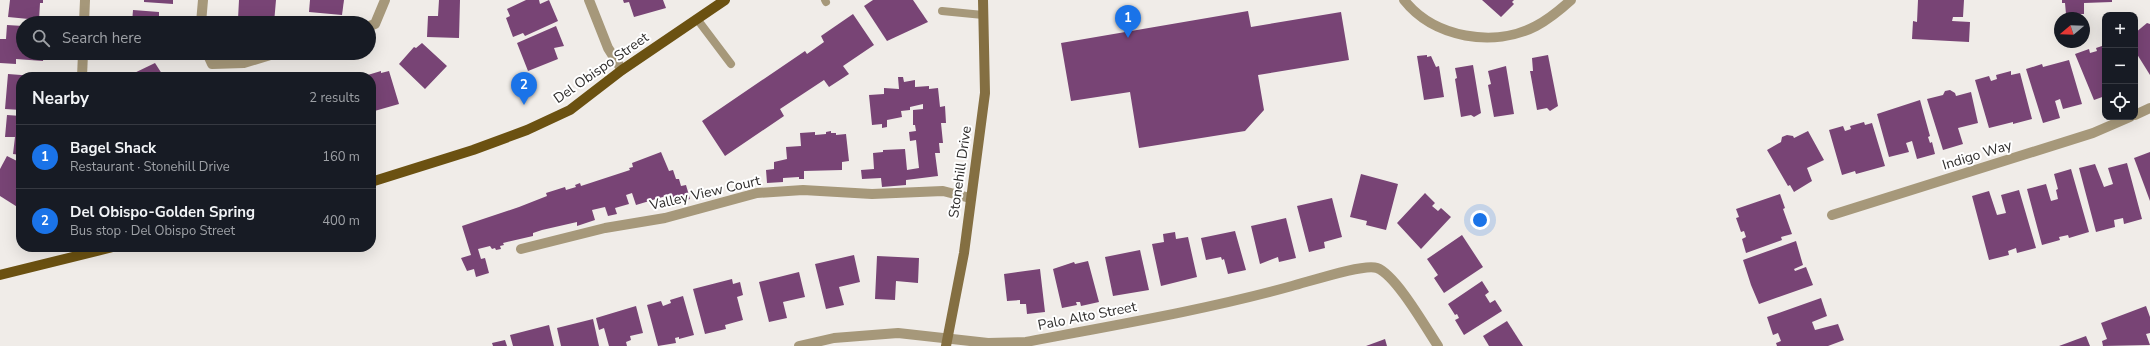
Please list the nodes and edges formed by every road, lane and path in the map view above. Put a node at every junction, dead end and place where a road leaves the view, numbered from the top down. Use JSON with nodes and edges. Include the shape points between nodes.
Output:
{"nodes":[{"id":1,"x":85,"y":0,"type":"edge"},
{"id":2,"x":203,"y":0,"type":"edge"},
{"id":3,"x":385,"y":0,"type":"edge"},
{"id":4,"x":589,"y":0,"type":"edge"},
{"id":5,"x":725,"y":0,"type":"edge"},
{"id":6,"x":983,"y":0,"type":"edge"},
{"id":7,"x":1404,"y":0,"type":"edge"},
{"id":8,"x":1571,"y":0,"type":"edge"},
{"id":9,"x":942,"y":11,"type":"dead end"},
{"id":10,"x":983,"y":15,"type":"junction"},
{"id":11,"x":84,"y":16,"type":"edge"},
{"id":12,"x":202,"y":16,"type":"edge"},
{"id":13,"x":697,"y":19,"type":"junction"},
{"id":14,"x":376,"y":22,"type":"edge"},
{"id":15,"x":83,"y":60,"type":"edge"},
{"id":16,"x":210,"y":60,"type":"edge"},
{"id":17,"x":254,"y":60,"type":"edge"},
{"id":18,"x":731,"y":64,"type":"dead end"},
{"id":19,"x":622,"y":70,"type":"junction"},
{"id":20,"x":82,"y":72,"type":"edge"},
{"id":21,"x":2150,"y":108,"type":"edge"},
{"id":22,"x":2138,"y":113,"type":"edge"},
{"id":23,"x":2123,"y":120,"type":"edge"},
{"id":24,"x":376,"y":180,"type":"edge"},
{"id":25,"x":970,"y":198,"type":"junction"},
{"id":26,"x":1832,"y":215,"type":"dead end"},
{"id":27,"x":520,"y":249,"type":"dead end"},
{"id":28,"x":91,"y":252,"type":"edge"},
{"id":29,"x":0,"y":275,"type":"edge"},
{"id":30,"x":947,"y":342,"type":"edge"},
{"id":31,"x":799,"y":346,"type":"edge"},
{"id":32,"x":1438,"y":346,"type":"edge"}],
"edges":[{"from":1,"to":11,"type":"street"},
{"from":2,"to":12,"type":"street"},
{"from":3,"to":14,"type":"street"},
{"from":4,"to":19,"type":"street","via":[[608,48]]},
{"from":5,"to":13,"type":"main road","name":"Del Obispo Street"},
{"from":6,"to":10,"type":"main road","name":"Stonehill Drive"},
{"from":7,"to":8,"type":"street","via":[[1425,19],[1444,30],[1481,38],[1500,37],[1535,26],[1552,17]]},
{"from":9,"to":10,"type":"lane"},
{"from":10,"to":25,"type":"main road","name":"Stonehill Drive","via":[[985,93]]},
{"from":13,"to":18,"type":"lane"},
{"from":13,"to":19,"type":"main road","name":"Del Obispo Street"},
{"from":15,"to":20,"type":"street"},
{"from":16,"to":17,"type":"street","via":[[212,64],[244,63]]},
{"from":19,"to":24,"type":"main road","name":"Del Obispo Street","via":[[570,110],[527,130],[474,150]]},
{"from":21,"to":22,"type":"street"},
{"from":23,"to":26,"type":"street","name":"Indigo Way","via":[[2093,134]]},
{"from":25,"to":27,"type":"street","name":"Valley View Court","via":[[943,191],[872,194],[803,190],[757,192],[665,218],[605,228]]},
{"from":25,"to":30,"type":"main road","name":"Stonehill Drive","via":[[964,253]]},
{"from":28,"to":29,"type":"main road"},
{"from":30,"to":31,"type":"street","name":"Palo Alto Street","via":[[898,333],[834,338]]},
{"from":30,"to":32,"type":"street","name":"Palo Alto Street","via":[[1026,342],[1263,294],[1358,268],[1376,268],[1387,274],[1397,285]]}]}
